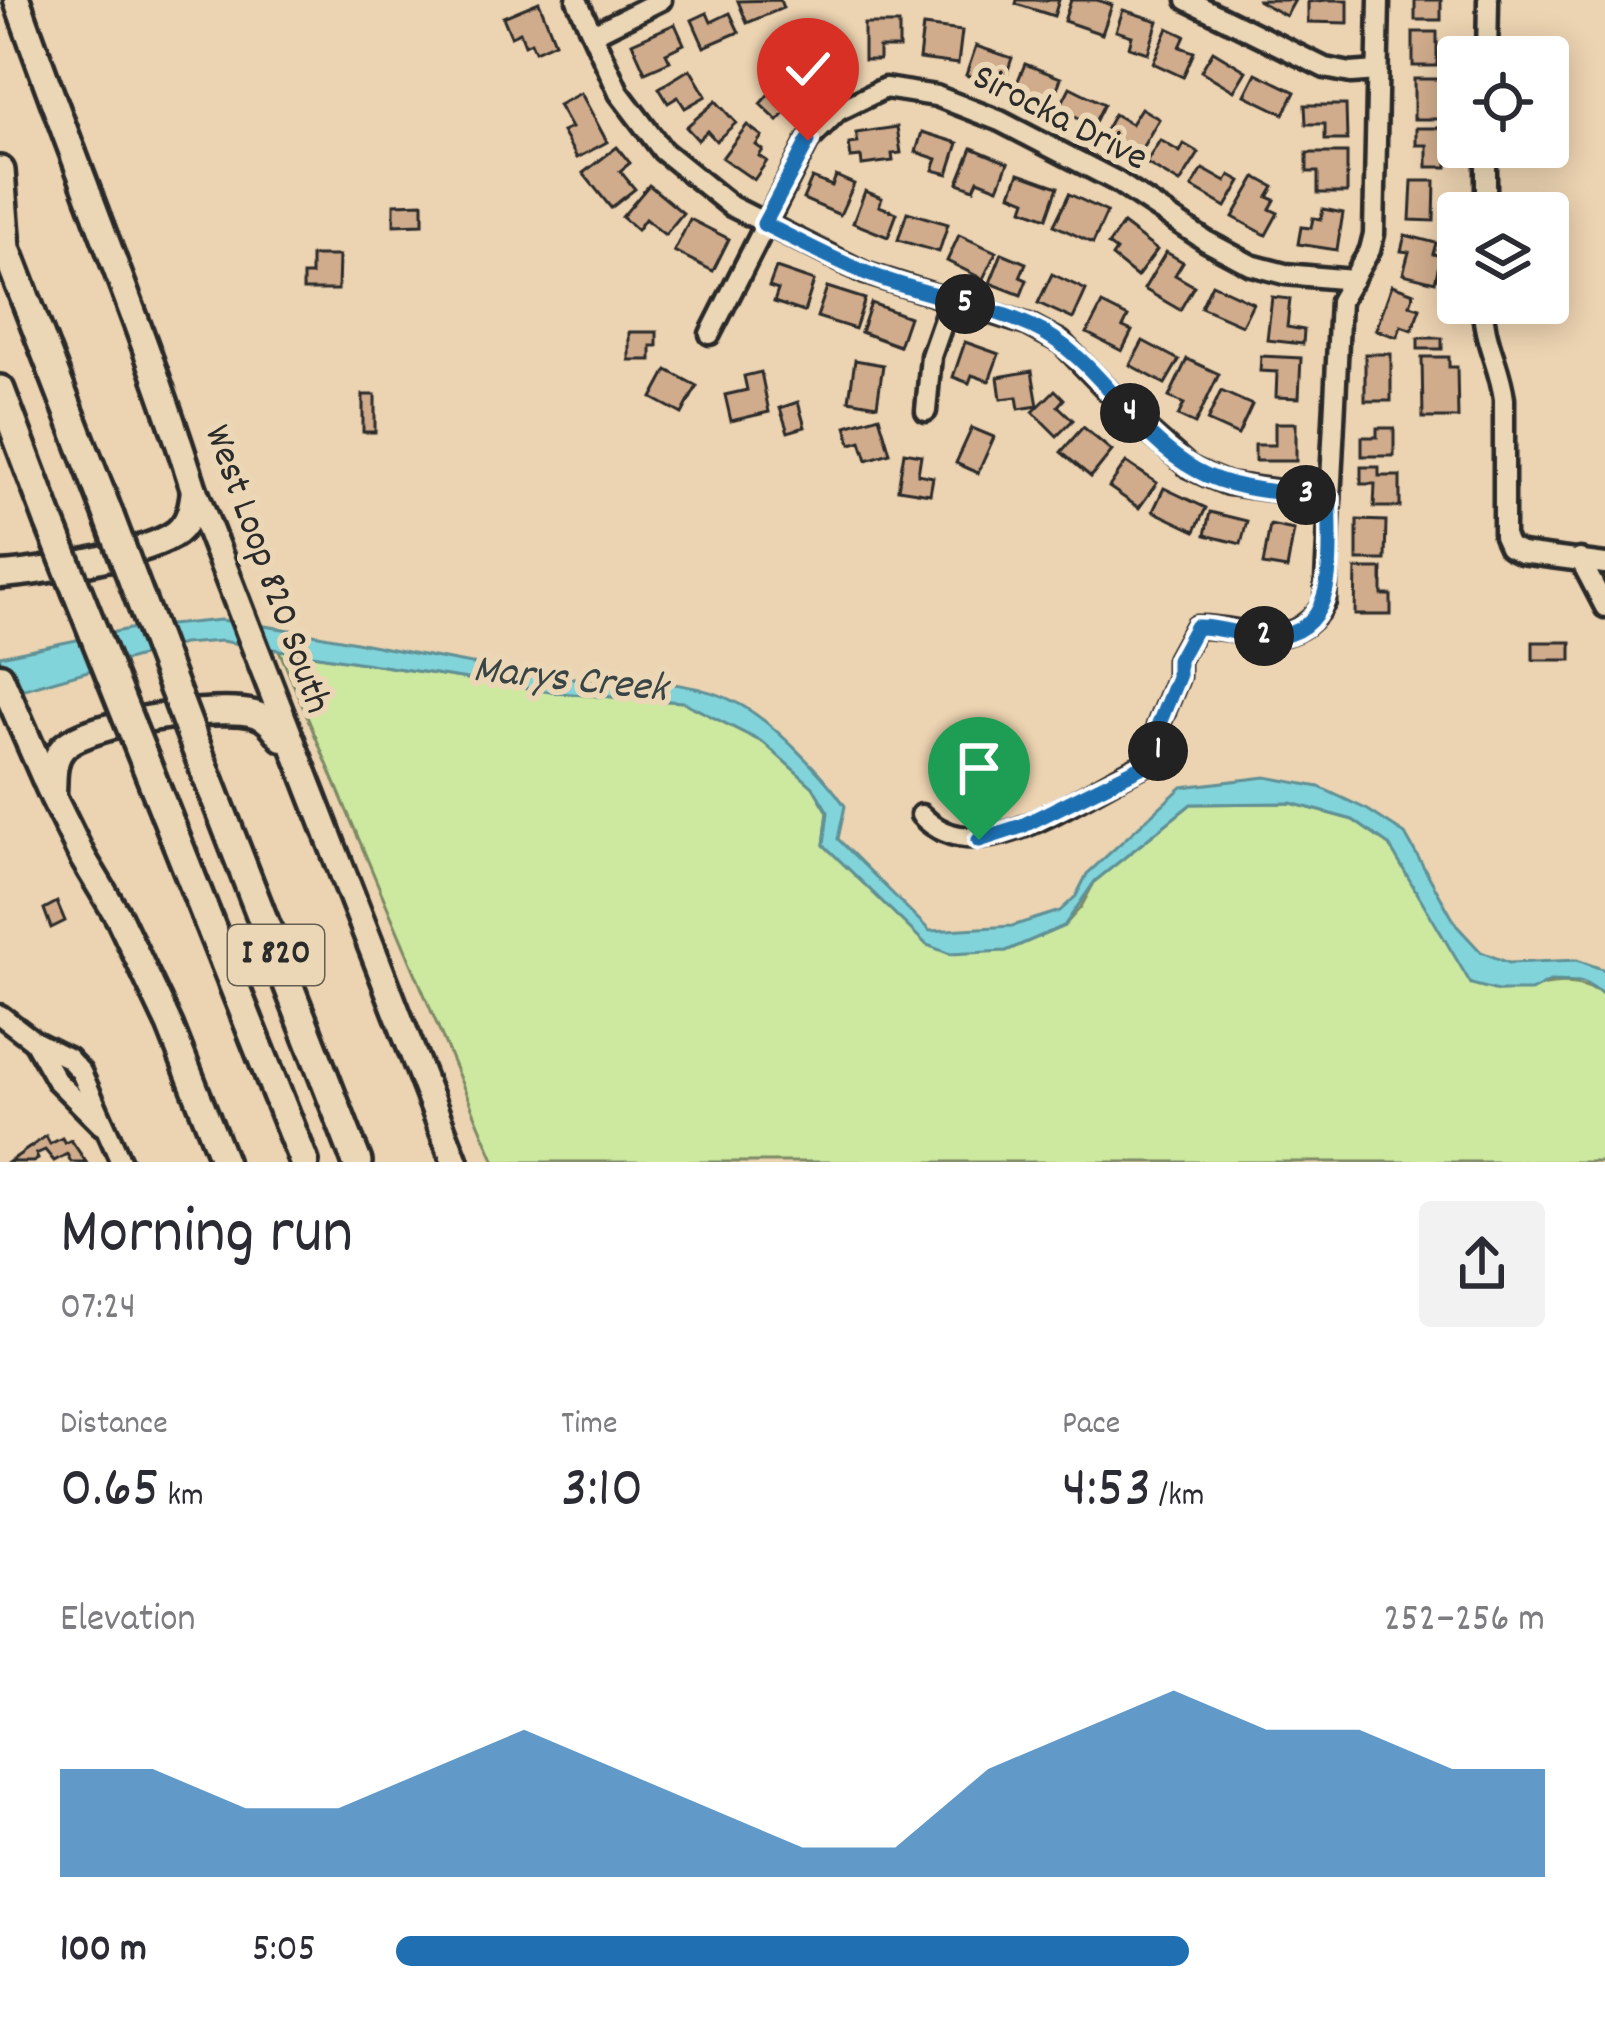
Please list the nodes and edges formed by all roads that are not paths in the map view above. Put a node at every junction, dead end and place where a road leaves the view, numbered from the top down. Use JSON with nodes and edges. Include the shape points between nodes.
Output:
{"nodes":[{"id":1,"x":17,"y":0,"type":"edge"},
{"id":2,"x":578,"y":0,"type":"edge"},
{"id":3,"x":662,"y":0,"type":"edge"},
{"id":4,"x":1187,"y":0,"type":"edge"},
{"id":5,"x":1379,"y":0,"type":"edge"},
{"id":6,"x":1488,"y":0,"type":"edge"},
{"id":7,"x":593,"y":34,"type":"junction"},
{"id":8,"x":1487,"y":36,"type":"edge"},
{"id":9,"x":1377,"y":70,"type":"junction"},
{"id":10,"x":0,"y":171,"type":"edge"},
{"id":11,"x":764,"y":224,"type":"junction"},
{"id":12,"x":3,"y":243,"type":"edge"},
{"id":13,"x":1353,"y":280,"type":"junction"},
{"id":14,"x":951,"y":299,"type":"junction"},
{"id":15,"x":1485,"y":324,"type":"edge"},
{"id":16,"x":710,"y":334,"type":"dead end"},
{"id":17,"x":0,"y":390,"type":"edge"},
{"id":18,"x":926,"y":411,"type":"dead end"},
{"id":19,"x":194,"y":490,"type":"junction"},
{"id":20,"x":1330,"y":498,"type":"junction"},
{"id":21,"x":1580,"y":559,"type":"junction"},
{"id":22,"x":1605,"y":564,"type":"edge"},
{"id":23,"x":0,"y":575,"type":"edge"},
{"id":24,"x":1605,"y":607,"type":"edge"},
{"id":25,"x":0,"y":676,"type":"edge"},
{"id":26,"x":294,"y":754,"type":"junction"},
{"id":27,"x":53,"y":797,"type":"junction"},
{"id":28,"x":920,"y":815,"type":"dead end"},
{"id":29,"x":0,"y":1015,"type":"edge"},
{"id":30,"x":121,"y":1162,"type":"edge"},
{"id":31,"x":224,"y":1162,"type":"edge"},
{"id":32,"x":304,"y":1162,"type":"edge"},
{"id":33,"x":357,"y":1162,"type":"edge"},
{"id":34,"x":455,"y":1162,"type":"edge"}],
"edges":[{"from":1,"to":19,"type":"main road","name":"West Loop 820 South"},
{"from":2,"to":7,"type":"street"},
{"from":3,"to":7,"type":"street"},
{"from":4,"to":9,"type":"street","via":[[1325,68]]},
{"from":5,"to":9,"type":"street"},
{"from":6,"to":8,"type":"street"},
{"from":7,"to":11,"type":"street","via":[[619,92],[663,151]]},
{"from":9,"to":13,"type":"street","via":[[1374,234]]},
{"from":10,"to":12,"type":"highway"},
{"from":11,"to":13,"type":"street","name":"Sirocka Drive","via":[[820,125],[885,88],[949,99],[1000,121],[1251,265]]},
{"from":11,"to":14,"type":"street","via":[[866,273]]},
{"from":11,"to":16,"type":"street","name":"Sirocka Drive"},
{"from":12,"to":33,"type":"highway","number":"I 820","bridge":true},
{"from":13,"to":20,"type":"street","via":[[1340,301]]},
{"from":14,"to":18,"type":"street","via":[[931,356]]},
{"from":14,"to":20,"type":"street","via":[[1061,342],[1189,467],[1228,484]]},
{"from":15,"to":21,"type":"street","via":[[1504,399],[1504,536],[1521,553]]},
{"from":17,"to":32,"type":"highway","number":"I 820","bridge":true},
{"from":19,"to":23,"type":"main road","via":[[176,534],[89,562]]},
{"from":19,"to":26,"type":"main road","name":"West Loop 820 South"},
{"from":20,"to":28,"type":"street","via":[[1325,602],[1315,619],[1272,637],[1196,627],[1178,660],[1151,762],[979,840],[954,837]]},
{"from":21,"to":22,"type":"street"},
{"from":21,"to":24,"type":"street"},
{"from":25,"to":27,"type":"main road"},
{"from":26,"to":27,"type":"main road","via":[[256,714],[155,719],[67,743],[57,756]]},
{"from":26,"to":34,"type":"main road","name":"West Loop 820 South"},
{"from":27,"to":31,"type":"main road","via":[[140,961]]},
{"from":29,"to":30,"type":"street","via":[[34,1041]]}]}
